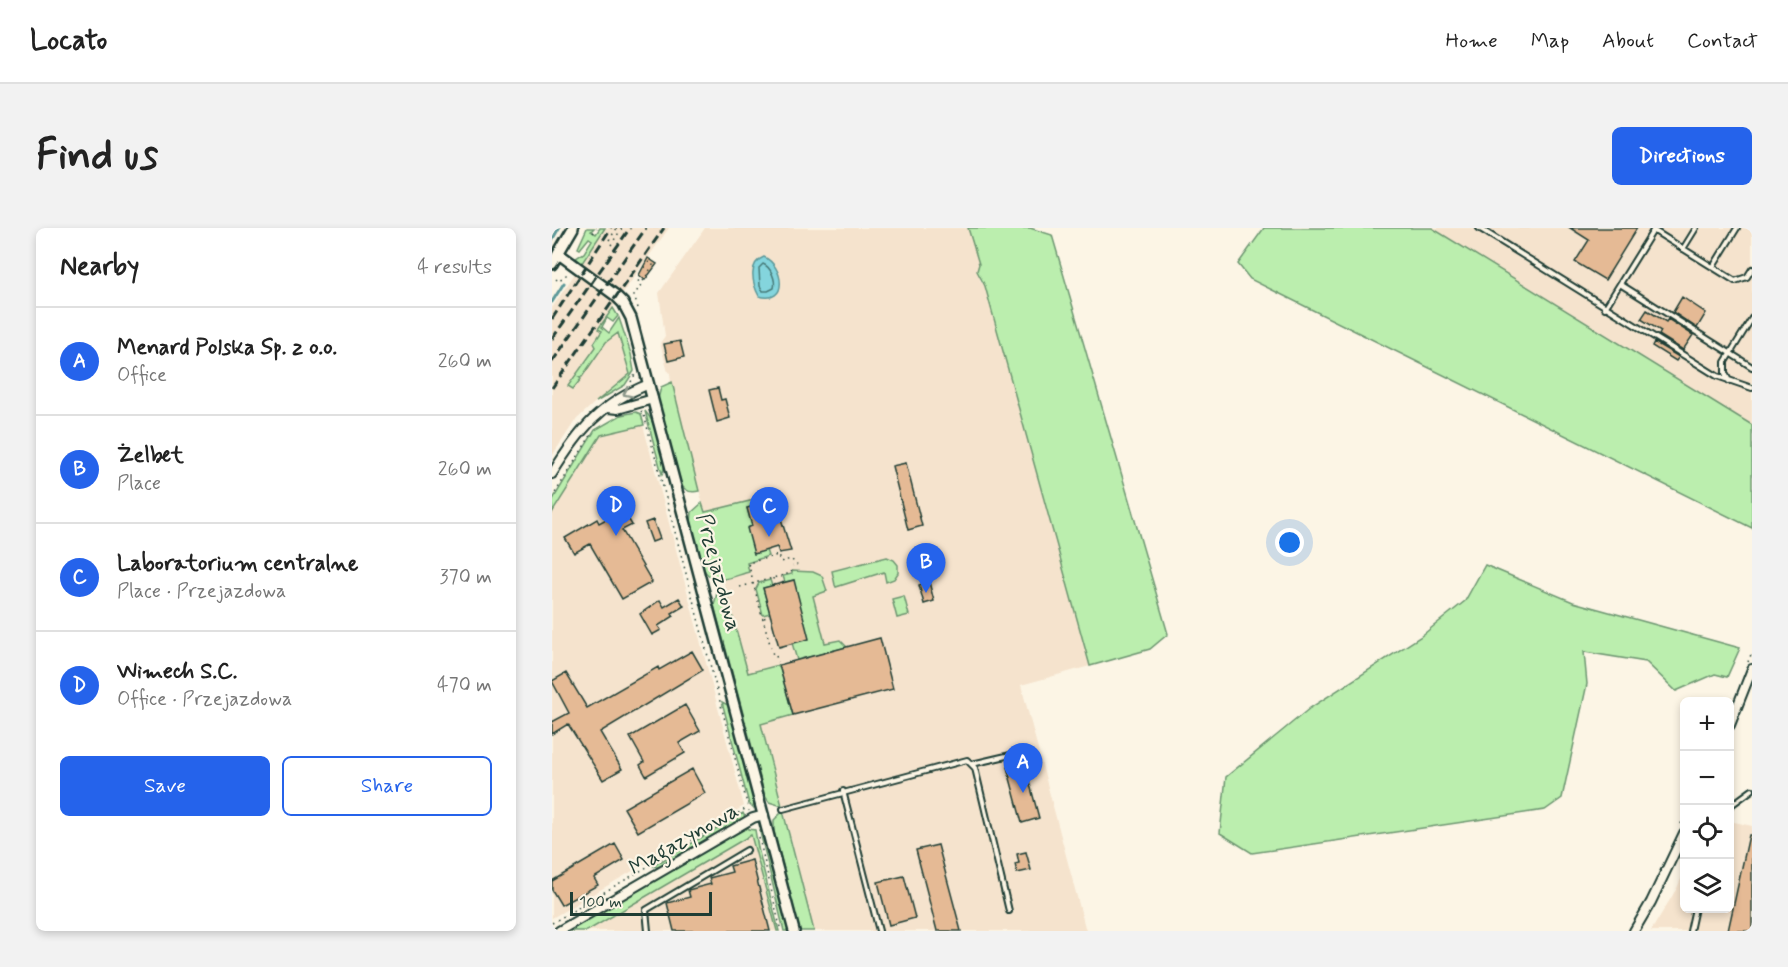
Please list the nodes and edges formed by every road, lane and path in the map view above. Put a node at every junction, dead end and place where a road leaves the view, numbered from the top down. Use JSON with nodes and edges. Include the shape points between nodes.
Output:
{"nodes":[{"id":1,"x":573,"y":228,"type":"edge"},
{"id":2,"x":597,"y":228,"type":"edge"},
{"id":3,"x":617,"y":228,"type":"edge"},
{"id":4,"x":622,"y":228,"type":"edge"},
{"id":5,"x":1479,"y":228,"type":"edge"},
{"id":6,"x":1696,"y":228,"type":"edge"},
{"id":7,"x":1737,"y":228,"type":"edge"},
{"id":8,"x":1654,"y":229,"type":"edge"},
{"id":9,"x":593,"y":233,"type":"dead end"},
{"id":10,"x":609,"y":240,"type":"dead end"},
{"id":11,"x":611,"y":245,"type":"dead end"},
{"id":12,"x":1683,"y":249,"type":"junction"},
{"id":13,"x":559,"y":254,"type":"junction"},
{"id":14,"x":552,"y":264,"type":"edge"},
{"id":15,"x":1713,"y":267,"type":"junction"},
{"id":16,"x":644,"y":268,"type":"dead end"},
{"id":17,"x":1752,"y":268,"type":"edge"},
{"id":18,"x":569,"y":274,"type":"dead end"},
{"id":19,"x":640,"y":276,"type":"dead end"},
{"id":20,"x":556,"y":279,"type":"dead end"},
{"id":21,"x":642,"y":283,"type":"junction"},
{"id":22,"x":1620,"y":284,"type":"junction"},
{"id":23,"x":1605,"y":308,"type":"junction"},
{"id":24,"x":629,"y":313,"type":"junction"},
{"id":25,"x":1752,"y":318,"type":"edge"},
{"id":26,"x":1731,"y":353,"type":"junction"},
{"id":27,"x":1752,"y":367,"type":"edge"},
{"id":28,"x":1730,"y":381,"type":"junction"},
{"id":29,"x":649,"y":384,"type":"junction"},
{"id":30,"x":1752,"y":388,"type":"edge"},
{"id":31,"x":653,"y":399,"type":"junction"},
{"id":32,"x":608,"y":408,"type":"junction"},
{"id":33,"x":636,"y":410,"type":"dead end"},
{"id":34,"x":594,"y":429,"type":"dead end"},
{"id":35,"x":552,"y":474,"type":"edge"},
{"id":36,"x":552,"y":498,"type":"edge"},
{"id":37,"x":797,"y":565,"type":"dead end"},
{"id":38,"x":793,"y":566,"type":"dead end"},
{"id":39,"x":781,"y":575,"type":"junction"},
{"id":40,"x":752,"y":577,"type":"dead end"},
{"id":41,"x":772,"y":578,"type":"junction"},
{"id":42,"x":753,"y":583,"type":"junction"},
{"id":43,"x":783,"y":583,"type":"dead end"},
{"id":44,"x":774,"y":585,"type":"dead end"},
{"id":45,"x":740,"y":587,"type":"dead end"},
{"id":46,"x":771,"y":616,"type":"dead end"},
{"id":47,"x":763,"y":619,"type":"junction"},
{"id":48,"x":778,"y":662,"type":"dead end"},
{"id":49,"x":1752,"y":669,"type":"edge"},
{"id":50,"x":1734,"y":715,"type":"edge"},
{"id":51,"x":1018,"y":753,"type":"dead end"},
{"id":52,"x":972,"y":764,"type":"junction"},
{"id":53,"x":1752,"y":790,"type":"edge"},
{"id":54,"x":843,"y":792,"type":"junction"},
{"id":55,"x":1731,"y":805,"type":"edge"},
{"id":56,"x":748,"y":808,"type":"junction"},
{"id":57,"x":783,"y":809,"type":"dead end"},
{"id":58,"x":764,"y":815,"type":"junction"},
{"id":59,"x":753,"y":818,"type":"junction"},
{"id":60,"x":759,"y":838,"type":"dead end"},
{"id":61,"x":1680,"y":842,"type":"edge"},
{"id":62,"x":747,"y":850,"type":"dead end"},
{"id":63,"x":1009,"y":911,"type":"dead end"},
{"id":64,"x":1694,"y":913,"type":"edge"},
{"id":65,"x":552,"y":923,"type":"edge"},
{"id":66,"x":559,"y":931,"type":"edge"},
{"id":67,"x":648,"y":931,"type":"edge"},
{"id":68,"x":781,"y":931,"type":"edge"},
{"id":69,"x":794,"y":931,"type":"edge"},
{"id":70,"x":879,"y":931,"type":"edge"},
{"id":71,"x":1634,"y":931,"type":"edge"},
{"id":72,"x":1690,"y":931,"type":"edge"}],
"edges":[{"from":1,"to":13,"type":"street"},
{"from":2,"to":9,"type":"path"},
{"from":3,"to":10,"type":"path"},
{"from":4,"to":11,"type":"path"},
{"from":5,"to":23,"type":"lane"},
{"from":6,"to":12,"type":"lane"},
{"from":7,"to":15,"type":"lane"},
{"from":8,"to":12,"type":"lane"},
{"from":8,"to":22,"type":"lane"},
{"from":12,"to":15,"type":"lane"},
{"from":13,"to":14,"type":"street"},
{"from":13,"to":24,"type":"street","name":"Przejazdowa","via":[[610,291]]},
{"from":15,"to":17,"type":"lane","via":[[1735,281],[1747,277]]},
{"from":16,"to":21,"type":"path","via":[[649,262],[653,265]]},
{"from":18,"to":20,"type":"path"},
{"from":19,"to":21,"type":"path","via":[[637,280]]},
{"from":21,"to":24,"type":"path","via":[[634,296],[638,308]]},
{"from":22,"to":23,"type":"lane"},
{"from":22,"to":26,"type":"lane"},
{"from":23,"to":28,"type":"lane"},
{"from":24,"to":29,"type":"street","name":"Przejazdowa"},
{"from":25,"to":26,"type":"lane"},
{"from":26,"to":27,"type":"lane"},
{"from":26,"to":28,"type":"lane","via":[[1724,368]]},
{"from":28,"to":30,"type":"lane"},
{"from":29,"to":31,"type":"street","name":"Przejazdowa"},
{"from":29,"to":32,"type":"street","one_way":true,"via":[[618,398]]},
{"from":31,"to":32,"type":"street"},
{"from":31,"to":58,"type":"street","name":"Przejazdowa"},
{"from":32,"to":35,"type":"street","via":[[582,430]]},
{"from":33,"to":56,"type":"path","via":[[644,415]]},
{"from":34,"to":36,"type":"path"},
{"from":37,"to":40,"type":"path","via":[[791,559],[780,562],[778,555],[748,563]]},
{"from":38,"to":39,"type":"path","via":[[791,573]]},
{"from":39,"to":41,"type":"path"},
{"from":39,"to":43,"type":"path"},
{"from":41,"to":42,"type":"path"},
{"from":41,"to":44,"type":"path"},
{"from":42,"to":45,"type":"path"},
{"from":42,"to":47,"type":"path"},
{"from":46,"to":47,"type":"path"},
{"from":47,"to":48,"type":"path"},
{"from":49,"to":50,"type":"street"},
{"from":51,"to":52,"type":"lane"},
{"from":52,"to":54,"type":"lane","via":[[967,760]]},
{"from":52,"to":63,"type":"lane"},
{"from":53,"to":55,"type":"lane"},
{"from":54,"to":57,"type":"lane"},
{"from":54,"to":70,"type":"lane"},
{"from":56,"to":59,"type":"path"},
{"from":56,"to":65,"type":"path"},
{"from":58,"to":59,"type":"street","name":"Magazynowa"},
{"from":58,"to":69,"type":"street","name":"Przejazdowa"},
{"from":59,"to":66,"type":"street","name":"Magazynowa"},
{"from":60,"to":68,"type":"path"},
{"from":61,"to":71,"type":"street"},
{"from":62,"to":67,"type":"lane","via":[[646,910]]},
{"from":64,"to":72,"type":"lane"}]}
